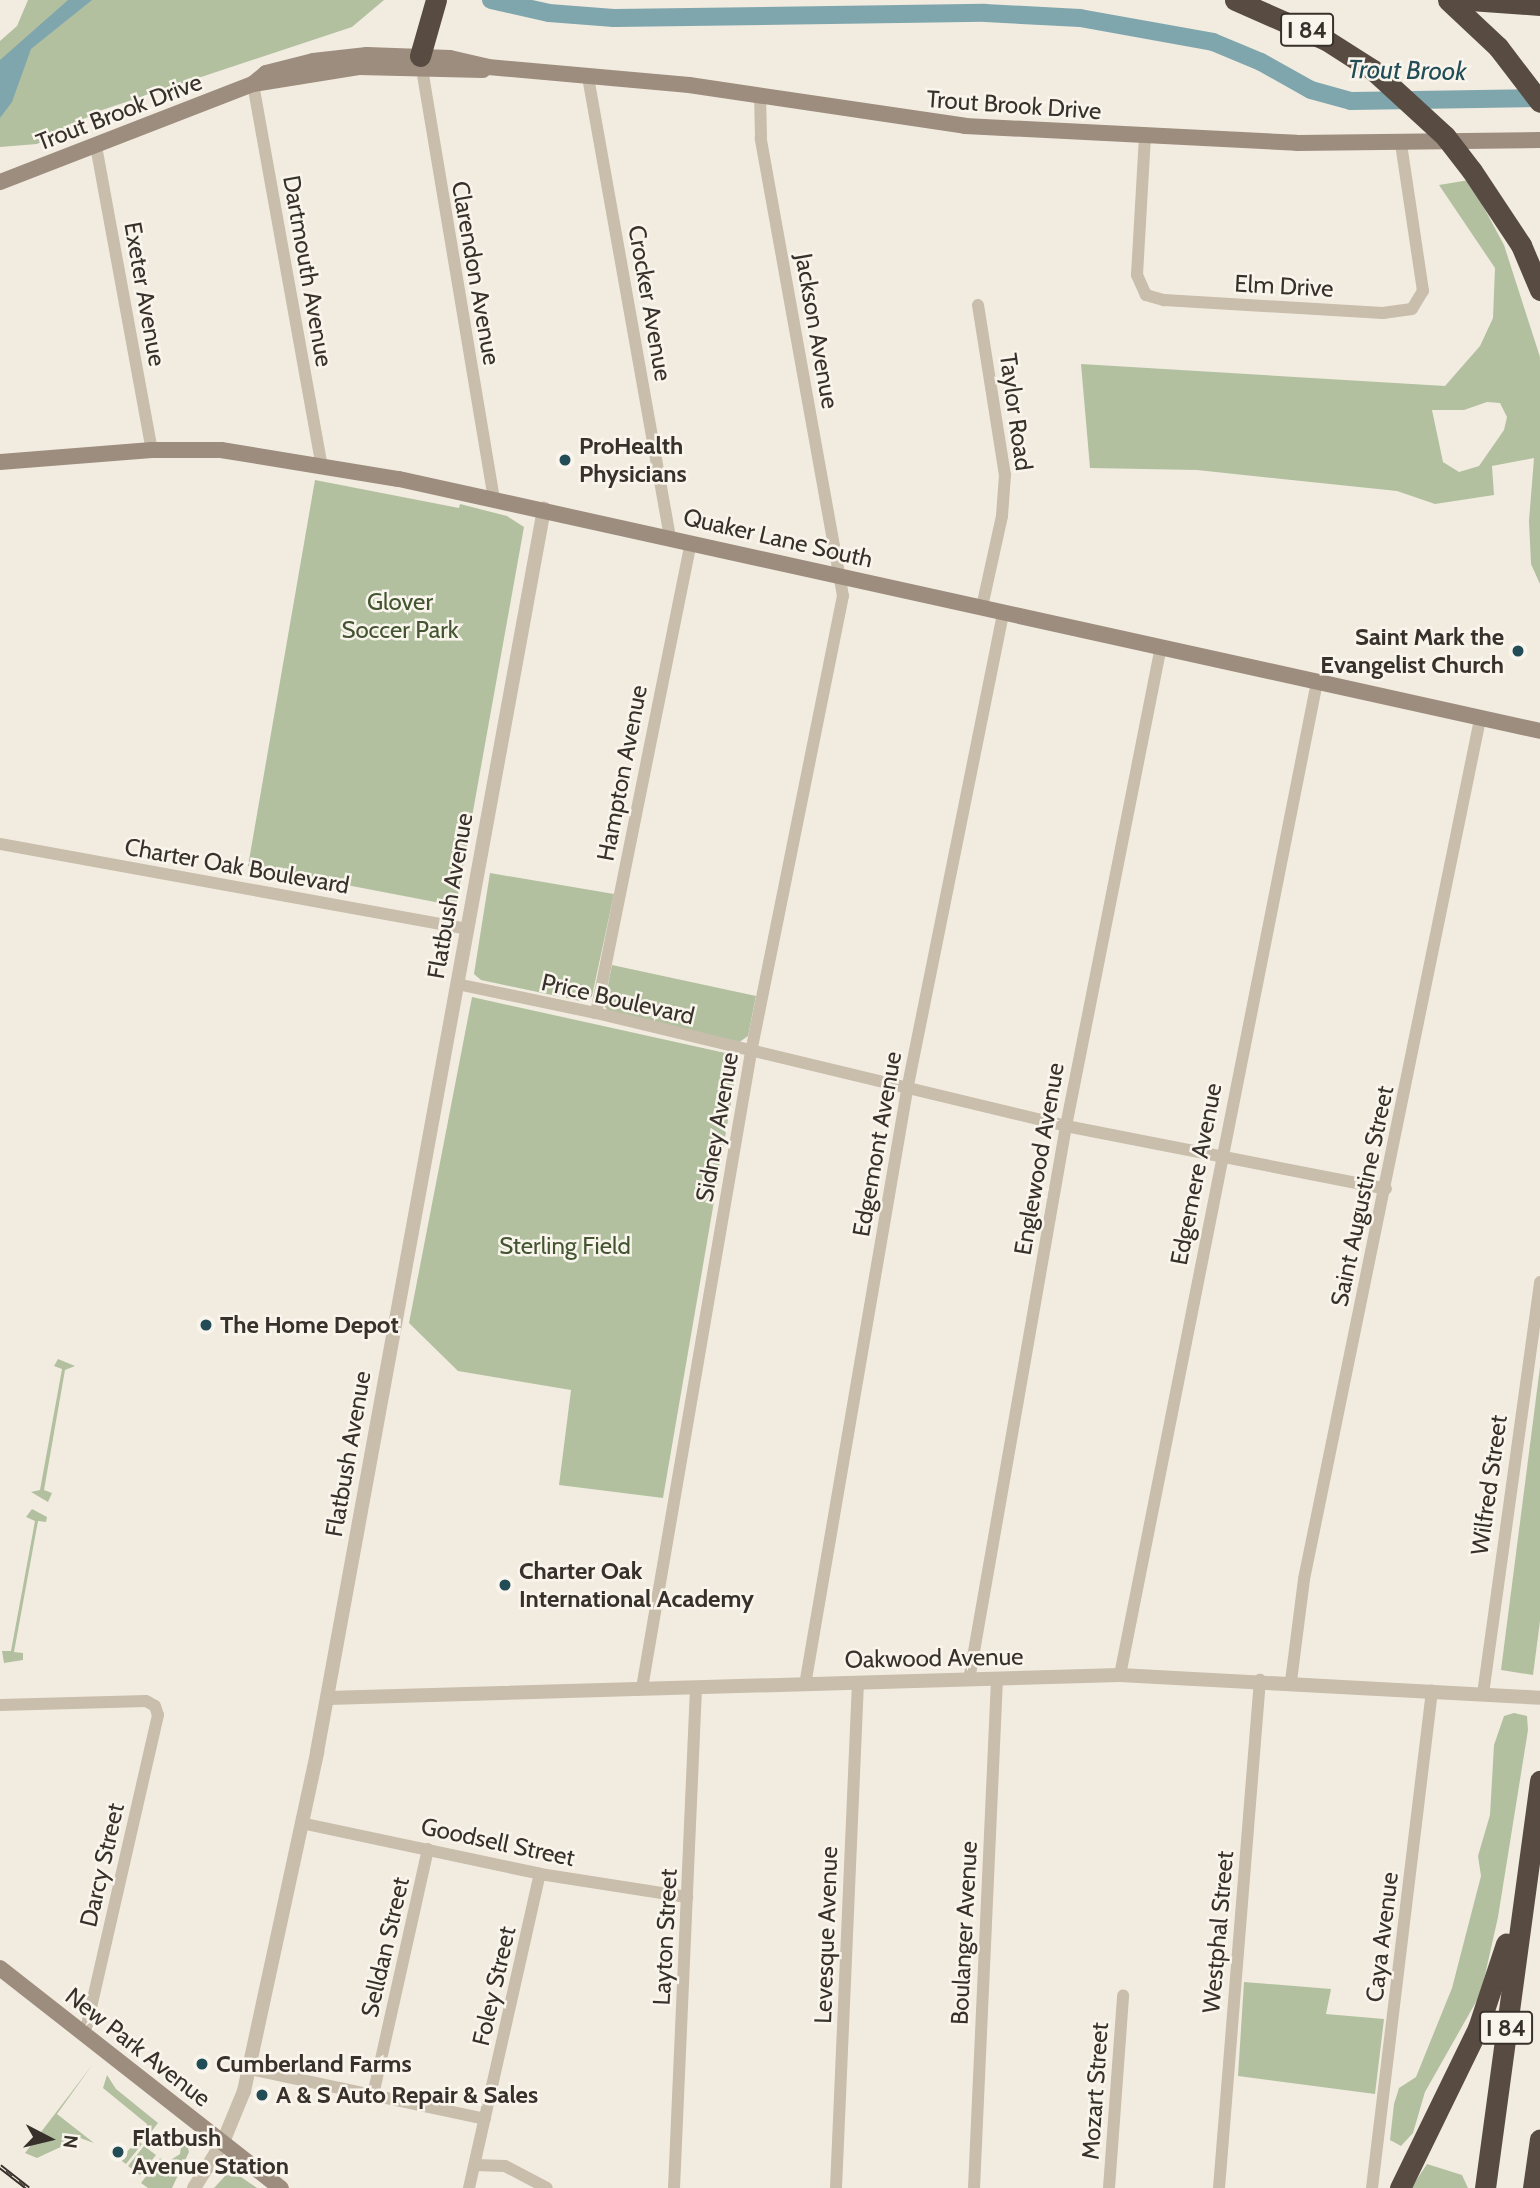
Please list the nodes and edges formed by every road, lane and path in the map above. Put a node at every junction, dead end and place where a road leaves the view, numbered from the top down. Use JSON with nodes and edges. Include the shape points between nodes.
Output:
{"nodes":[{"id":1,"x":421,"y":0,"type":"edge"},
{"id":2,"x":436,"y":0,"type":"edge"},
{"id":3,"x":1235,"y":0,"type":"edge"},
{"id":4,"x":1448,"y":0,"type":"edge"},
{"id":5,"x":1470,"y":0,"type":"edge"},
{"id":6,"x":1540,"y":5,"type":"edge"},
{"id":7,"x":421,"y":62,"type":"junction"},
{"id":8,"x":588,"y":77,"type":"junction"},
{"id":9,"x":254,"y":84,"type":"junction"},
{"id":10,"x":760,"y":95,"type":"junction"},
{"id":11,"x":1540,"y":102,"type":"edge"},
{"id":12,"x":1145,"y":136,"type":"junction"},
{"id":13,"x":1540,"y":140,"type":"edge"},
{"id":14,"x":1401,"y":144,"type":"junction"},
{"id":15,"x":96,"y":146,"type":"junction"},
{"id":16,"x":0,"y":182,"type":"edge"},
{"id":17,"x":1540,"y":289,"type":"edge"},
{"id":18,"x":978,"y":305,"type":"dead end"},
{"id":19,"x":152,"y":450,"type":"junction"},
{"id":20,"x":0,"y":462,"type":"edge"},
{"id":21,"x":321,"y":466,"type":"junction"},
{"id":22,"x":494,"y":497,"type":"junction"},
{"id":23,"x":544,"y":509,"type":"junction"},
{"id":24,"x":670,"y":538,"type":"junction"},
{"id":25,"x":691,"y":542,"type":"junction"},
{"id":26,"x":839,"y":575,"type":"junction"},
{"id":27,"x":982,"y":607,"type":"junction"},
{"id":28,"x":1003,"y":612,"type":"junction"},
{"id":29,"x":1161,"y":647,"type":"junction"},
{"id":30,"x":1317,"y":682,"type":"junction"},
{"id":31,"x":1479,"y":719,"type":"junction"},
{"id":32,"x":1540,"y":731,"type":"edge"},
{"id":33,"x":0,"y":844,"type":"edge"},
{"id":34,"x":467,"y":929,"type":"junction"},
{"id":35,"x":457,"y":984,"type":"junction"},
{"id":36,"x":596,"y":1013,"type":"junction"},
{"id":37,"x":751,"y":1052,"type":"junction"},
{"id":38,"x":907,"y":1090,"type":"junction"},
{"id":39,"x":1066,"y":1126,"type":"junction"},
{"id":40,"x":1220,"y":1160,"type":"junction"},
{"id":41,"x":1386,"y":1189,"type":"junction"},
{"id":42,"x":1540,"y":1282,"type":"edge"},
{"id":43,"x":1120,"y":1675,"type":"junction"},
{"id":44,"x":997,"y":1680,"type":"junction"},
{"id":45,"x":1260,"y":1680,"type":"junction"},
{"id":46,"x":969,"y":1681,"type":"junction"},
{"id":47,"x":1291,"y":1681,"type":"junction"},
{"id":48,"x":858,"y":1683,"type":"junction"},
{"id":49,"x":805,"y":1685,"type":"junction"},
{"id":50,"x":642,"y":1688,"type":"junction"},
{"id":51,"x":696,"y":1688,"type":"junction"},
{"id":52,"x":1432,"y":1691,"type":"junction"},
{"id":53,"x":1483,"y":1695,"type":"junction"},
{"id":54,"x":328,"y":1698,"type":"junction"},
{"id":55,"x":1534,"y":1698,"type":"edge"},
{"id":56,"x":0,"y":1705,"type":"edge"},
{"id":57,"x":1540,"y":1781,"type":"edge"},
{"id":58,"x":301,"y":1823,"type":"junction"},
{"id":59,"x":428,"y":1849,"type":"junction"},
{"id":60,"x":1528,"y":1869,"type":"junction"},
{"id":61,"x":540,"y":1874,"type":"junction"},
{"id":62,"x":687,"y":1897,"type":"junction"},
{"id":63,"x":0,"y":1968,"type":"edge"},
{"id":64,"x":1123,"y":1996,"type":"dead end"},
{"id":65,"x":85,"y":2033,"type":"junction"},
{"id":66,"x":250,"y":2069,"type":"junction"},
{"id":67,"x":373,"y":2095,"type":"junction"},
{"id":68,"x":485,"y":2119,"type":"junction"},
{"id":69,"x":1540,"y":2139,"type":"edge"},
{"id":70,"x":223,"y":2142,"type":"junction"},
{"id":71,"x":475,"y":2165,"type":"junction"},
{"id":72,"x":194,"y":2188,"type":"edge"},
{"id":73,"x":281,"y":2188,"type":"edge"},
{"id":74,"x":469,"y":2188,"type":"edge"},
{"id":75,"x":547,"y":2188,"type":"edge"},
{"id":76,"x":674,"y":2188,"type":"edge"},
{"id":77,"x":836,"y":2188,"type":"edge"},
{"id":78,"x":974,"y":2188,"type":"edge"},
{"id":79,"x":1109,"y":2188,"type":"edge"},
{"id":80,"x":1219,"y":2188,"type":"edge"},
{"id":81,"x":1373,"y":2188,"type":"edge"},
{"id":82,"x":1400,"y":2188,"type":"edge"},
{"id":83,"x":1485,"y":2188,"type":"edge"},
{"id":84,"x":1533,"y":2188,"type":"edge"}],
"edges":[{"from":1,"to":7,"type":"highway","via":[[414,38]]},
{"from":2,"to":7,"type":"highway"},
{"from":3,"to":17,"type":"highway","number":"I 84","bridge":true,"via":[[1326,40],[1373,70],[1445,136],[1521,245]]},
{"from":4,"to":11,"type":"highway","via":[[1498,47]]},
{"from":5,"to":6,"type":"highway"},
{"from":7,"to":8,"type":"main road","name":"Trout Brook Drive","via":[[476,61],[488,67]]},
{"from":7,"to":9,"type":"main road","name":"Trout Brook Drive","via":[[368,55],[313,61],[266,73]]},
{"from":7,"to":22,"type":"street","name":"Clarendon Avenue"},
{"from":8,"to":10,"type":"main road","name":"Trout Brook Drive"},
{"from":8,"to":24,"type":"street","name":"Crocker Avenue"},
{"from":9,"to":15,"type":"main road","name":"Trout Brook Drive"},
{"from":9,"to":21,"type":"street","name":"Dartmouth Avenue"},
{"from":10,"to":12,"type":"main road","name":"Trout Brook Drive","via":[[903,119]]},
{"from":10,"to":26,"type":"street","name":"Jackson Avenue","via":[[761,138]]},
{"from":12,"to":14,"type":"main road","name":"Trout Brook Drive"},
{"from":12,"to":14,"type":"street","name":"Elm Drive","via":[[1137,275],[1146,295],[1161,300],[1383,313],[1408,311],[1423,291]]},
{"from":13,"to":14,"type":"main road","name":"Trout Brook Drive"},
{"from":15,"to":16,"type":"main road","name":"Trout Brook Drive"},
{"from":15,"to":19,"type":"street","name":"Exeter Avenue"},
{"from":18,"to":27,"type":"street","name":"Taylor Road","via":[[1005,475],[1000,527]]},
{"from":19,"to":20,"type":"main road","name":"Quaker Lane South"},
{"from":19,"to":21,"type":"main road","name":"Quaker Lane South","via":[[221,450]]},
{"from":21,"to":22,"type":"main road","name":"Quaker Lane South"},
{"from":22,"to":23,"type":"main road","name":"Quaker Lane South"},
{"from":23,"to":24,"type":"main road","name":"Quaker Lane South"},
{"from":23,"to":34,"type":"street","name":"Flatbush Avenue"},
{"from":24,"to":25,"type":"main road","name":"Quaker Lane South"},
{"from":25,"to":26,"type":"main road","name":"Quaker Lane South"},
{"from":25,"to":36,"type":"street","name":"Hampton Avenue"},
{"from":26,"to":27,"type":"main road","name":"Quaker Lane South"},
{"from":26,"to":37,"type":"street","name":"Sidney Avenue","via":[[843,596]]},
{"from":27,"to":28,"type":"main road","name":"Quaker Lane South"},
{"from":28,"to":29,"type":"main road","name":"Quaker Lane South"},
{"from":28,"to":38,"type":"street","name":"Edgemont Avenue"},
{"from":29,"to":30,"type":"main road","name":"Quaker Lane South"},
{"from":29,"to":39,"type":"street","name":"Englewood Avenue"},
{"from":30,"to":31,"type":"main road","name":"Quaker Lane South"},
{"from":30,"to":40,"type":"street","name":"Edgemere Avenue"},
{"from":31,"to":32,"type":"main road","name":"Quaker Lane South"},
{"from":31,"to":41,"type":"street","name":"Saint Augustine Street"},
{"from":33,"to":34,"type":"street","name":"Charter Oak Boulevard"},
{"from":34,"to":35,"type":"street","name":"Flatbush Avenue"},
{"from":35,"to":36,"type":"street","name":"Price Boulevard"},
{"from":35,"to":54,"type":"street","name":"Flatbush Avenue"},
{"from":36,"to":37,"type":"street","name":"Price Boulevard"},
{"from":37,"to":38,"type":"street","name":"Price Boulevard"},
{"from":37,"to":50,"type":"street","name":"Sidney Avenue"},
{"from":38,"to":39,"type":"street","name":"Price Boulevard"},
{"from":38,"to":49,"type":"street","name":"Edgemont Avenue"},
{"from":39,"to":40,"type":"street","name":"Price Boulevard"},
{"from":39,"to":46,"type":"street","name":"Englewood Avenue"},
{"from":40,"to":41,"type":"street","name":"Price Boulevard"},
{"from":40,"to":43,"type":"street","name":"Edgemere Avenue"},
{"from":41,"to":47,"type":"street","name":"Saint Augustine Street","via":[[1304,1579]]},
{"from":42,"to":53,"type":"street","name":"Wilfred Street"},
{"from":43,"to":44,"type":"street","name":"Oakwood Avenue"},
{"from":43,"to":45,"type":"street","name":"Oakwood Avenue"},
{"from":44,"to":46,"type":"street","name":"Oakwood Avenue"},
{"from":44,"to":78,"type":"street","name":"Boulanger Avenue"},
{"from":45,"to":47,"type":"street","name":"Oakwood Avenue"},
{"from":45,"to":80,"type":"street","name":"Westphal Street"},
{"from":46,"to":48,"type":"street","name":"Oakwood Avenue"},
{"from":47,"to":52,"type":"street","name":"Oakwood Avenue"},
{"from":48,"to":49,"type":"street","name":"Oakwood Avenue"},
{"from":48,"to":77,"type":"street","name":"Levesque Avenue"},
{"from":49,"to":51,"type":"street","name":"Oakwood Avenue"},
{"from":50,"to":51,"type":"street","name":"Oakwood Avenue"},
{"from":50,"to":54,"type":"street","name":"Oakwood Avenue"},
{"from":51,"to":62,"type":"street","name":"Layton Street"},
{"from":52,"to":53,"type":"street","name":"Oakwood Avenue"},
{"from":52,"to":81,"type":"street","name":"Caya Avenue"},
{"from":53,"to":55,"type":"street","name":"Oakwood Avenue"},
{"from":54,"to":58,"type":"street","name":"Flatbush Avenue"},
{"from":56,"to":65,"type":"street","name":"Darcy Street","via":[[146,1701],[155,1706],[158,1716]]},
{"from":57,"to":60,"type":"highway","number":"I 84"},
{"from":58,"to":59,"type":"street","name":"Goodsell Street"},
{"from":58,"to":66,"type":"street","name":"Flatbush Avenue"},
{"from":59,"to":61,"type":"street","name":"Goodsell Street"},
{"from":59,"to":67,"type":"street","name":"Selldan Street"},
{"from":60,"to":82,"type":"highway","via":[[1484,2015]]},
{"from":60,"to":83,"type":"highway","number":"I 84"},
{"from":61,"to":62,"type":"street","name":"Goodsell Street"},
{"from":61,"to":68,"type":"street","name":"Foley Street"},
{"from":62,"to":76,"type":"street","name":"Layton Street"},
{"from":63,"to":65,"type":"main road","name":"New Park Avenue"},
{"from":64,"to":79,"type":"street","name":"Mozart Street"},
{"from":65,"to":70,"type":"main road","name":"New Park Avenue"},
{"from":66,"to":67,"type":"street"},
{"from":66,"to":70,"type":"street","name":"Flatbush Avenue"},
{"from":67,"to":68,"type":"street"},
{"from":68,"to":71,"type":"street","name":"Foley Street"},
{"from":69,"to":84,"type":"highway"},
{"from":70,"to":72,"type":"street","name":"Flatbush Avenue"},
{"from":70,"to":73,"type":"main road","name":"New Park Avenue"},
{"from":71,"to":74,"type":"street","name":"Foley Street"},
{"from":71,"to":75,"type":"street","via":[[512,2169]]}]}
